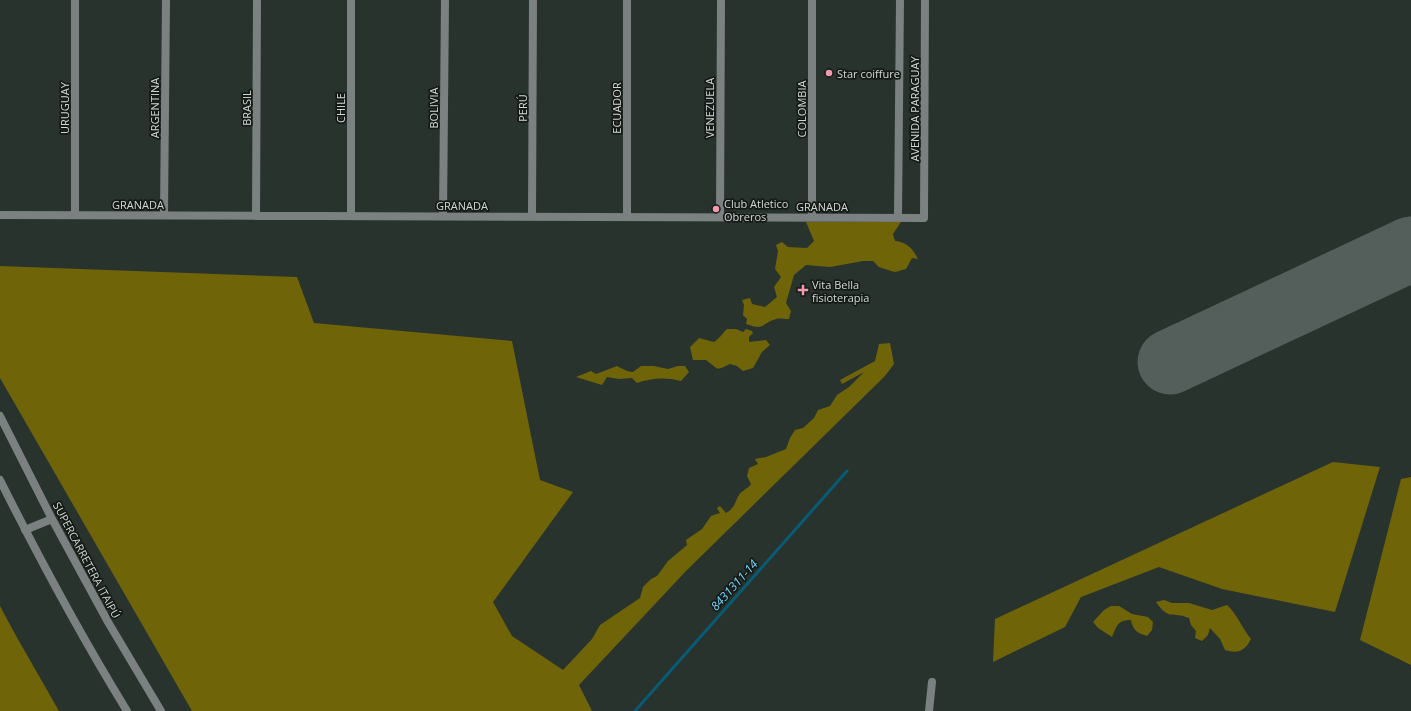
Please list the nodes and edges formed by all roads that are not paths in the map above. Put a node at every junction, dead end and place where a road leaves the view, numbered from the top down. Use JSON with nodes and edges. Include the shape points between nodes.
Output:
{"nodes":[{"id":1,"x":75,"y":0,"type":"edge"},
{"id":2,"x":166,"y":0,"type":"edge"},
{"id":3,"x":257,"y":0,"type":"edge"},
{"id":4,"x":351,"y":0,"type":"edge"},
{"id":5,"x":445,"y":0,"type":"edge"},
{"id":6,"x":533,"y":0,"type":"edge"},
{"id":7,"x":627,"y":0,"type":"edge"},
{"id":8,"x":721,"y":0,"type":"edge"},
{"id":9,"x":812,"y":0,"type":"edge"},
{"id":10,"x":900,"y":0,"type":"edge"},
{"id":11,"x":925,"y":0,"type":"edge"},
{"id":12,"x":0,"y":215,"type":"edge"},
{"id":13,"x":75,"y":215,"type":"junction"},
{"id":14,"x":164,"y":215,"type":"junction"},
{"id":15,"x":256,"y":216,"type":"junction"},
{"id":16,"x":351,"y":216,"type":"junction"},
{"id":17,"x":443,"y":216,"type":"junction"},
{"id":18,"x":532,"y":216,"type":"junction"},
{"id":19,"x":627,"y":217,"type":"junction"},
{"id":20,"x":720,"y":217,"type":"junction"},
{"id":21,"x":812,"y":217,"type":"junction"},
{"id":22,"x":898,"y":217,"type":"junction"},
{"id":23,"x":924,"y":218,"type":"joint"},
{"id":24,"x":0,"y":416,"type":"edge"},
{"id":25,"x":0,"y":480,"type":"edge"},
{"id":26,"x":52,"y":519,"type":"junction"},
{"id":27,"x":25,"y":530,"type":"junction"},
{"id":28,"x":932,"y":682,"type":"dead end"},
{"id":29,"x":128,"y":711,"type":"edge"},
{"id":30,"x":160,"y":711,"type":"edge"},
{"id":31,"x":929,"y":711,"type":"edge"}],
"edges":[{"from":1,"to":13,"type":"street","name":"URUGUAY"},
{"from":2,"to":14,"type":"street","name":"ARGENTINA"},
{"from":3,"to":15,"type":"street","name":"BRASIL"},
{"from":4,"to":16,"type":"street","name":"CHILE"},
{"from":5,"to":17,"type":"street","name":"BOLIVIA"},
{"from":6,"to":18,"type":"street","name":"PERÚ"},
{"from":7,"to":19,"type":"street","name":"ECUADOR"},
{"from":8,"to":20,"type":"street","name":"VENEZUELA"},
{"from":9,"to":21,"type":"street","name":"COLOMBIA"},
{"from":10,"to":22,"type":"street"},
{"from":11,"to":23,"type":"street","name":"AVENIDA PARAGUAY"},
{"from":12,"to":13,"type":"street","name":"GRANADA"},
{"from":13,"to":14,"type":"street","name":"GRANADA"},
{"from":14,"to":15,"type":"street","name":"GRANADA"},
{"from":15,"to":16,"type":"street","name":"GRANADA"},
{"from":16,"to":17,"type":"street","name":"GRANADA"},
{"from":17,"to":18,"type":"street","name":"GRANADA"},
{"from":18,"to":19,"type":"street","name":"GRANADA"},
{"from":19,"to":20,"type":"street","name":"GRANADA"},
{"from":20,"to":21,"type":"street","name":"GRANADA"},
{"from":21,"to":22,"type":"street","name":"GRANADA"},
{"from":22,"to":23,"type":"street","name":"GRANADA"},
{"from":24,"to":26,"type":"street","name":"SUPERCARRETERA ITAIPÚ"},
{"from":25,"to":27,"type":"street"},
{"from":26,"to":27,"type":"street"},
{"from":26,"to":30,"type":"street","name":"SUPERCARRETERA ITAIPÚ","via":[[111,628]]},
{"from":27,"to":29,"type":"street","via":[[94,658]]},
{"from":28,"to":31,"type":"street"}]}
